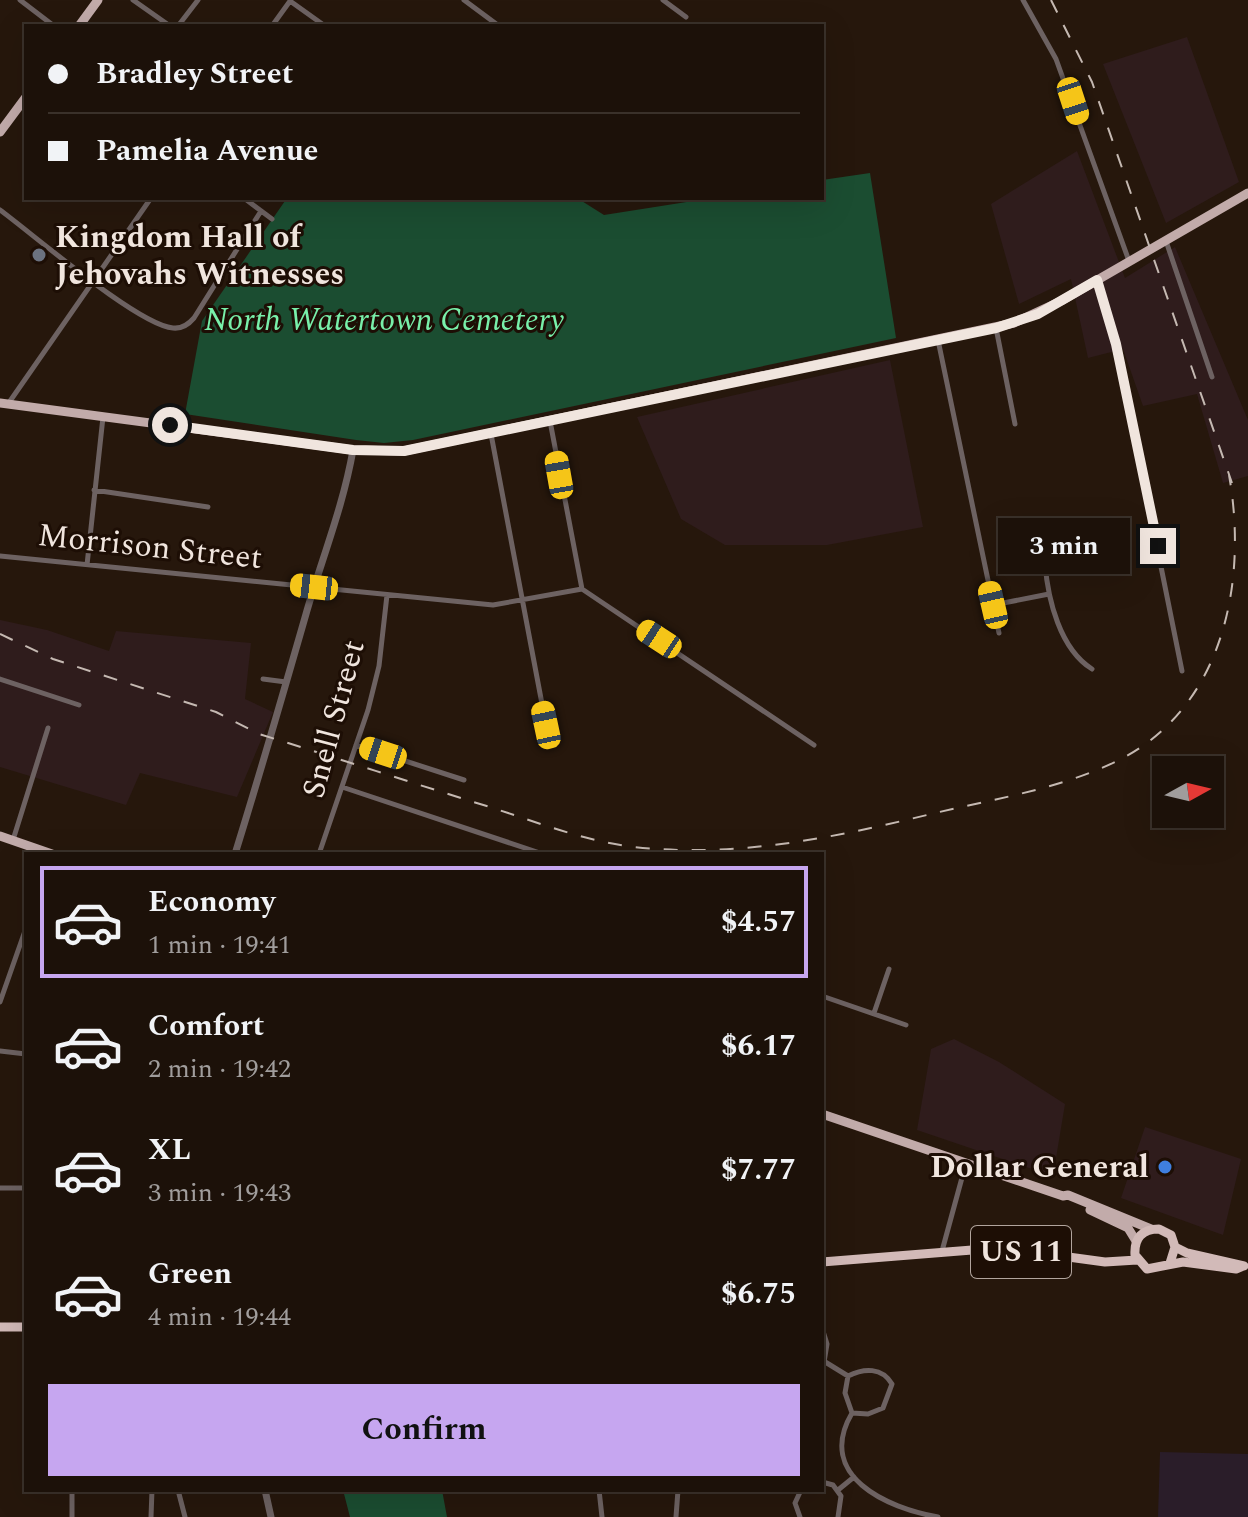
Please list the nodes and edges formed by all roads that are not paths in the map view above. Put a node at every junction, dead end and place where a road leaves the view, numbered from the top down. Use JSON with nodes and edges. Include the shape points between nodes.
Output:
{"nodes":[{"id":1,"x":20,"y":0,"type":"edge"},
{"id":2,"x":98,"y":0,"type":"edge"},
{"id":3,"x":133,"y":0,"type":"edge"},
{"id":4,"x":198,"y":0,"type":"edge"},
{"id":5,"x":663,"y":0,"type":"edge"},
{"id":6,"x":1023,"y":0,"type":"edge"},
{"id":7,"x":291,"y":1,"type":"edge"},
{"id":8,"x":467,"y":1,"type":"edge"},
{"id":9,"x":686,"y":17,"type":"dead end"},
{"id":10,"x":51,"y":24,"type":"edge"},
{"id":11,"x":80,"y":24,"type":"edge"},
{"id":12,"x":167,"y":24,"type":"edge"},
{"id":13,"x":180,"y":24,"type":"edge"},
{"id":14,"x":274,"y":24,"type":"edge"},
{"id":15,"x":322,"y":24,"type":"edge"},
{"id":16,"x":496,"y":24,"type":"edge"},
{"id":17,"x":24,"y":100,"type":"edge"},
{"id":18,"x":0,"y":132,"type":"edge"},
{"id":19,"x":1248,"y":193,"type":"edge"},
{"id":20,"x":150,"y":200,"type":"edge"},
{"id":21,"x":247,"y":200,"type":"edge"},
{"id":22,"x":0,"y":210,"type":"edge"},
{"id":23,"x":261,"y":211,"type":"junction"},
{"id":24,"x":272,"y":219,"type":"dead end"},
{"id":25,"x":1165,"y":240,"type":"junction"},
{"id":26,"x":1129,"y":261,"type":"junction"},
{"id":27,"x":1097,"y":280,"type":"junction"},
{"id":28,"x":94,"y":281,"type":"junction"},
{"id":29,"x":996,"y":328,"type":"junction"},
{"id":30,"x":938,"y":340,"type":"junction"},
{"id":31,"x":1212,"y":377,"type":"dead end"},
{"id":32,"x":4,"y":404,"type":"edge"},
{"id":33,"x":103,"y":417,"type":"junction"},
{"id":34,"x":550,"y":421,"type":"junction"},
{"id":35,"x":1015,"y":424,"type":"dead end"},
{"id":36,"x":491,"y":434,"type":"junction"},
{"id":37,"x":353,"y":450,"type":"junction"},
{"id":38,"x":94,"y":490,"type":"junction"},
{"id":39,"x":208,"y":507,"type":"dead end"},
{"id":40,"x":0,"y":556,"type":"edge"},
{"id":41,"x":1045,"y":564,"type":"dead end"},
{"id":42,"x":87,"y":565,"type":"junction"},
{"id":43,"x":314,"y":587,"type":"junction"},
{"id":44,"x":582,"y":589,"type":"junction"},
{"id":45,"x":1049,"y":594,"type":"junction"},
{"id":46,"x":387,"y":595,"type":"junction"},
{"id":47,"x":523,"y":601,"type":"junction"},
{"id":48,"x":993,"y":605,"type":"junction"},
{"id":49,"x":999,"y":633,"type":"dead end"},
{"id":50,"x":1092,"y":669,"type":"dead end"},
{"id":51,"x":1182,"y":671,"type":"dead end"},
{"id":52,"x":0,"y":679,"type":"edge"},
{"id":53,"x":263,"y":679,"type":"dead end"},
{"id":54,"x":287,"y":682,"type":"junction"},
{"id":55,"x":79,"y":705,"type":"dead end"},
{"id":56,"x":546,"y":725,"type":"dead end"},
{"id":57,"x":48,"y":728,"type":"dead end"},
{"id":58,"x":356,"y":745,"type":"junction"},
{"id":59,"x":814,"y":745,"type":"dead end"},
{"id":60,"x":464,"y":780,"type":"dead end"},
{"id":61,"x":342,"y":787,"type":"junction"},
{"id":62,"x":0,"y":836,"type":"edge"},
{"id":63,"x":12,"y":841,"type":"junction"},
{"id":64,"x":45,"y":852,"type":"edge"},
{"id":65,"x":236,"y":852,"type":"edge"},
{"id":66,"x":320,"y":852,"type":"edge"},
{"id":67,"x":537,"y":852,"type":"edge"},
{"id":68,"x":24,"y":937,"type":"edge"},
{"id":69,"x":889,"y":969,"type":"dead end"},
{"id":70,"x":4,"y":978,"type":"edge"},
{"id":71,"x":824,"y":997,"type":"edge"},
{"id":72,"x":0,"y":1002,"type":"edge"},
{"id":73,"x":874,"y":1013,"type":"junction"},
{"id":74,"x":906,"y":1025,"type":"dead end"},
{"id":75,"x":0,"y":1051,"type":"edge"},
{"id":76,"x":24,"y":1054,"type":"edge"},
{"id":77,"x":824,"y":1115,"type":"edge"},
{"id":78,"x":966,"y":1162,"type":"junction"},
{"id":79,"x":0,"y":1188,"type":"edge"},
{"id":80,"x":24,"y":1188,"type":"edge"},
{"id":81,"x":1063,"y":1196,"type":"junction"},
{"id":82,"x":1151,"y":1229,"type":"junction"},
{"id":83,"x":1175,"y":1247,"type":"junction"},
{"id":84,"x":1136,"y":1250,"type":"junction"},
{"id":85,"x":942,"y":1251,"type":"junction"},
{"id":86,"x":824,"y":1262,"type":"edge"},
{"id":87,"x":1170,"y":1263,"type":"junction"},
{"id":88,"x":1246,"y":1266,"type":"edge"},
{"id":89,"x":0,"y":1327,"type":"edge"},
{"id":90,"x":24,"y":1327,"type":"edge"},
{"id":91,"x":824,"y":1334,"type":"edge"},
{"id":92,"x":824,"y":1357,"type":"edge"},
{"id":93,"x":824,"y":1362,"type":"edge"},
{"id":94,"x":848,"y":1376,"type":"junction"},
{"id":95,"x":852,"y":1413,"type":"junction"},
{"id":96,"x":854,"y":1477,"type":"junction"},
{"id":97,"x":824,"y":1483,"type":"edge"},
{"id":98,"x":838,"y":1490,"type":"junction"},
{"id":99,"x":72,"y":1492,"type":"edge"},
{"id":100,"x":152,"y":1492,"type":"edge"},
{"id":101,"x":179,"y":1492,"type":"edge"},
{"id":102,"x":265,"y":1492,"type":"edge"},
{"id":103,"x":599,"y":1492,"type":"edge"},
{"id":104,"x":678,"y":1492,"type":"edge"},
{"id":105,"x":800,"y":1492,"type":"edge"},
{"id":106,"x":72,"y":1517,"type":"edge"},
{"id":107,"x":151,"y":1517,"type":"edge"},
{"id":108,"x":185,"y":1517,"type":"edge"},
{"id":109,"x":271,"y":1517,"type":"edge"},
{"id":110,"x":602,"y":1517,"type":"edge"},
{"id":111,"x":676,"y":1517,"type":"edge"},
{"id":112,"x":800,"y":1517,"type":"edge"},
{"id":113,"x":838,"y":1517,"type":"edge"},
{"id":114,"x":938,"y":1517,"type":"edge"}],
"edges":[{"from":1,"to":10,"type":"street"},
{"from":2,"to":11,"type":"main road"},
{"from":3,"to":12,"type":"street"},
{"from":4,"to":13,"type":"street"},
{"from":5,"to":9,"type":"street"},
{"from":6,"to":26,"type":"street","via":[[1063,76]]},
{"from":7,"to":14,"type":"street"},
{"from":7,"to":15,"type":"street"},
{"from":8,"to":16,"type":"street"},
{"from":17,"to":18,"type":"main road"},
{"from":19,"to":25,"type":"main road"},
{"from":20,"to":28,"type":"street"},
{"from":21,"to":23,"type":"street"},
{"from":22,"to":28,"type":"street"},
{"from":23,"to":24,"type":"street"},
{"from":23,"to":28,"type":"street","via":[[188,325],[161,325]]},
{"from":25,"to":26,"type":"main road"},
{"from":25,"to":31,"type":"street"},
{"from":26,"to":27,"type":"main road"},
{"from":27,"to":29,"type":"main road","via":[[1038,314]]},
{"from":27,"to":51,"type":"street","via":[[1122,373]]},
{"from":28,"to":32,"type":"street"},
{"from":29,"to":30,"type":"main road"},
{"from":29,"to":35,"type":"street"},
{"from":30,"to":34,"type":"main road"},
{"from":30,"to":48,"type":"street"},
{"from":32,"to":33,"type":"main road"},
{"from":33,"to":37,"type":"main road"},
{"from":33,"to":38,"type":"street"},
{"from":34,"to":36,"type":"main road"},
{"from":34,"to":44,"type":"street"},
{"from":36,"to":37,"type":"main road","via":[[404,451]]},
{"from":36,"to":47,"type":"street"},
{"from":37,"to":43,"type":"street","via":[[344,498]]},
{"from":38,"to":39,"type":"street"},
{"from":38,"to":42,"type":"street"},
{"from":40,"to":42,"type":"street","name":"Morrison Street"},
{"from":41,"to":45,"type":"street"},
{"from":42,"to":43,"type":"street","name":"Morrison Street"},
{"from":43,"to":46,"type":"street","name":"Morrison Street"},
{"from":43,"to":54,"type":"street"},
{"from":44,"to":47,"type":"street","name":"Morrison Street"},
{"from":44,"to":59,"type":"street"},
{"from":45,"to":48,"type":"street"},
{"from":45,"to":50,"type":"street","via":[[1071,653]]},
{"from":46,"to":47,"type":"street","name":"Morrison Street","via":[[493,605]]},
{"from":46,"to":58,"type":"street","name":"Snell Street","via":[[379,666]]},
{"from":47,"to":56,"type":"street"},
{"from":48,"to":49,"type":"street"},
{"from":52,"to":55,"type":"street"},
{"from":53,"to":54,"type":"street"},
{"from":54,"to":65,"type":"street"},
{"from":57,"to":63,"type":"street"},
{"from":58,"to":60,"type":"street"},
{"from":58,"to":61,"type":"street","name":"Snell Street"},
{"from":61,"to":66,"type":"street","name":"Snell Street"},
{"from":61,"to":67,"type":"street"},
{"from":62,"to":63,"type":"main road"},
{"from":63,"to":64,"type":"main road"},
{"from":68,"to":70,"type":"street"},
{"from":69,"to":73,"type":"street"},
{"from":70,"to":72,"type":"street"},
{"from":71,"to":73,"type":"street"},
{"from":73,"to":74,"type":"street"},
{"from":75,"to":76,"type":"street"},
{"from":77,"to":78,"type":"main road"},
{"from":78,"to":81,"type":"main road"},
{"from":78,"to":85,"type":"street"},
{"from":79,"to":80,"type":"street"},
{"from":81,"to":82,"type":"main road"},
{"from":81,"to":84,"type":"main road","via":[[1124,1225]]},
{"from":82,"to":83,"type":"highway","via":[[1168,1232]]},
{"from":82,"to":84,"type":"highway"},
{"from":83,"to":87,"type":"highway"},
{"from":83,"to":88,"type":"highway"},
{"from":84,"to":85,"type":"highway","number":"US 11","via":[[1100,1260]]},
{"from":84,"to":87,"type":"highway","via":[[1147,1269]]},
{"from":85,"to":86,"type":"highway","number":"US 11"},
{"from":87,"to":88,"type":"highway"},
{"from":89,"to":90,"type":"highway"},
{"from":91,"to":92,"type":"street"},
{"from":93,"to":94,"type":"street"},
{"from":94,"to":95,"type":"street","via":[[845,1393]]},
{"from":94,"to":95,"type":"street","via":[[870,1370],[888,1376],[892,1384],[883,1408]]},
{"from":95,"to":96,"type":"street","via":[[841,1439]]},
{"from":96,"to":98,"type":"street"},
{"from":96,"to":114,"type":"street","via":[[875,1497],[905,1511]]},
{"from":97,"to":98,"type":"street"},
{"from":98,"to":113,"type":"street"},
{"from":99,"to":106,"type":"street"},
{"from":100,"to":107,"type":"street"},
{"from":101,"to":108,"type":"street"},
{"from":102,"to":109,"type":"street"},
{"from":103,"to":110,"type":"street"},
{"from":104,"to":111,"type":"street"},
{"from":105,"to":112,"type":"street","via":[[795,1503]]}]}
